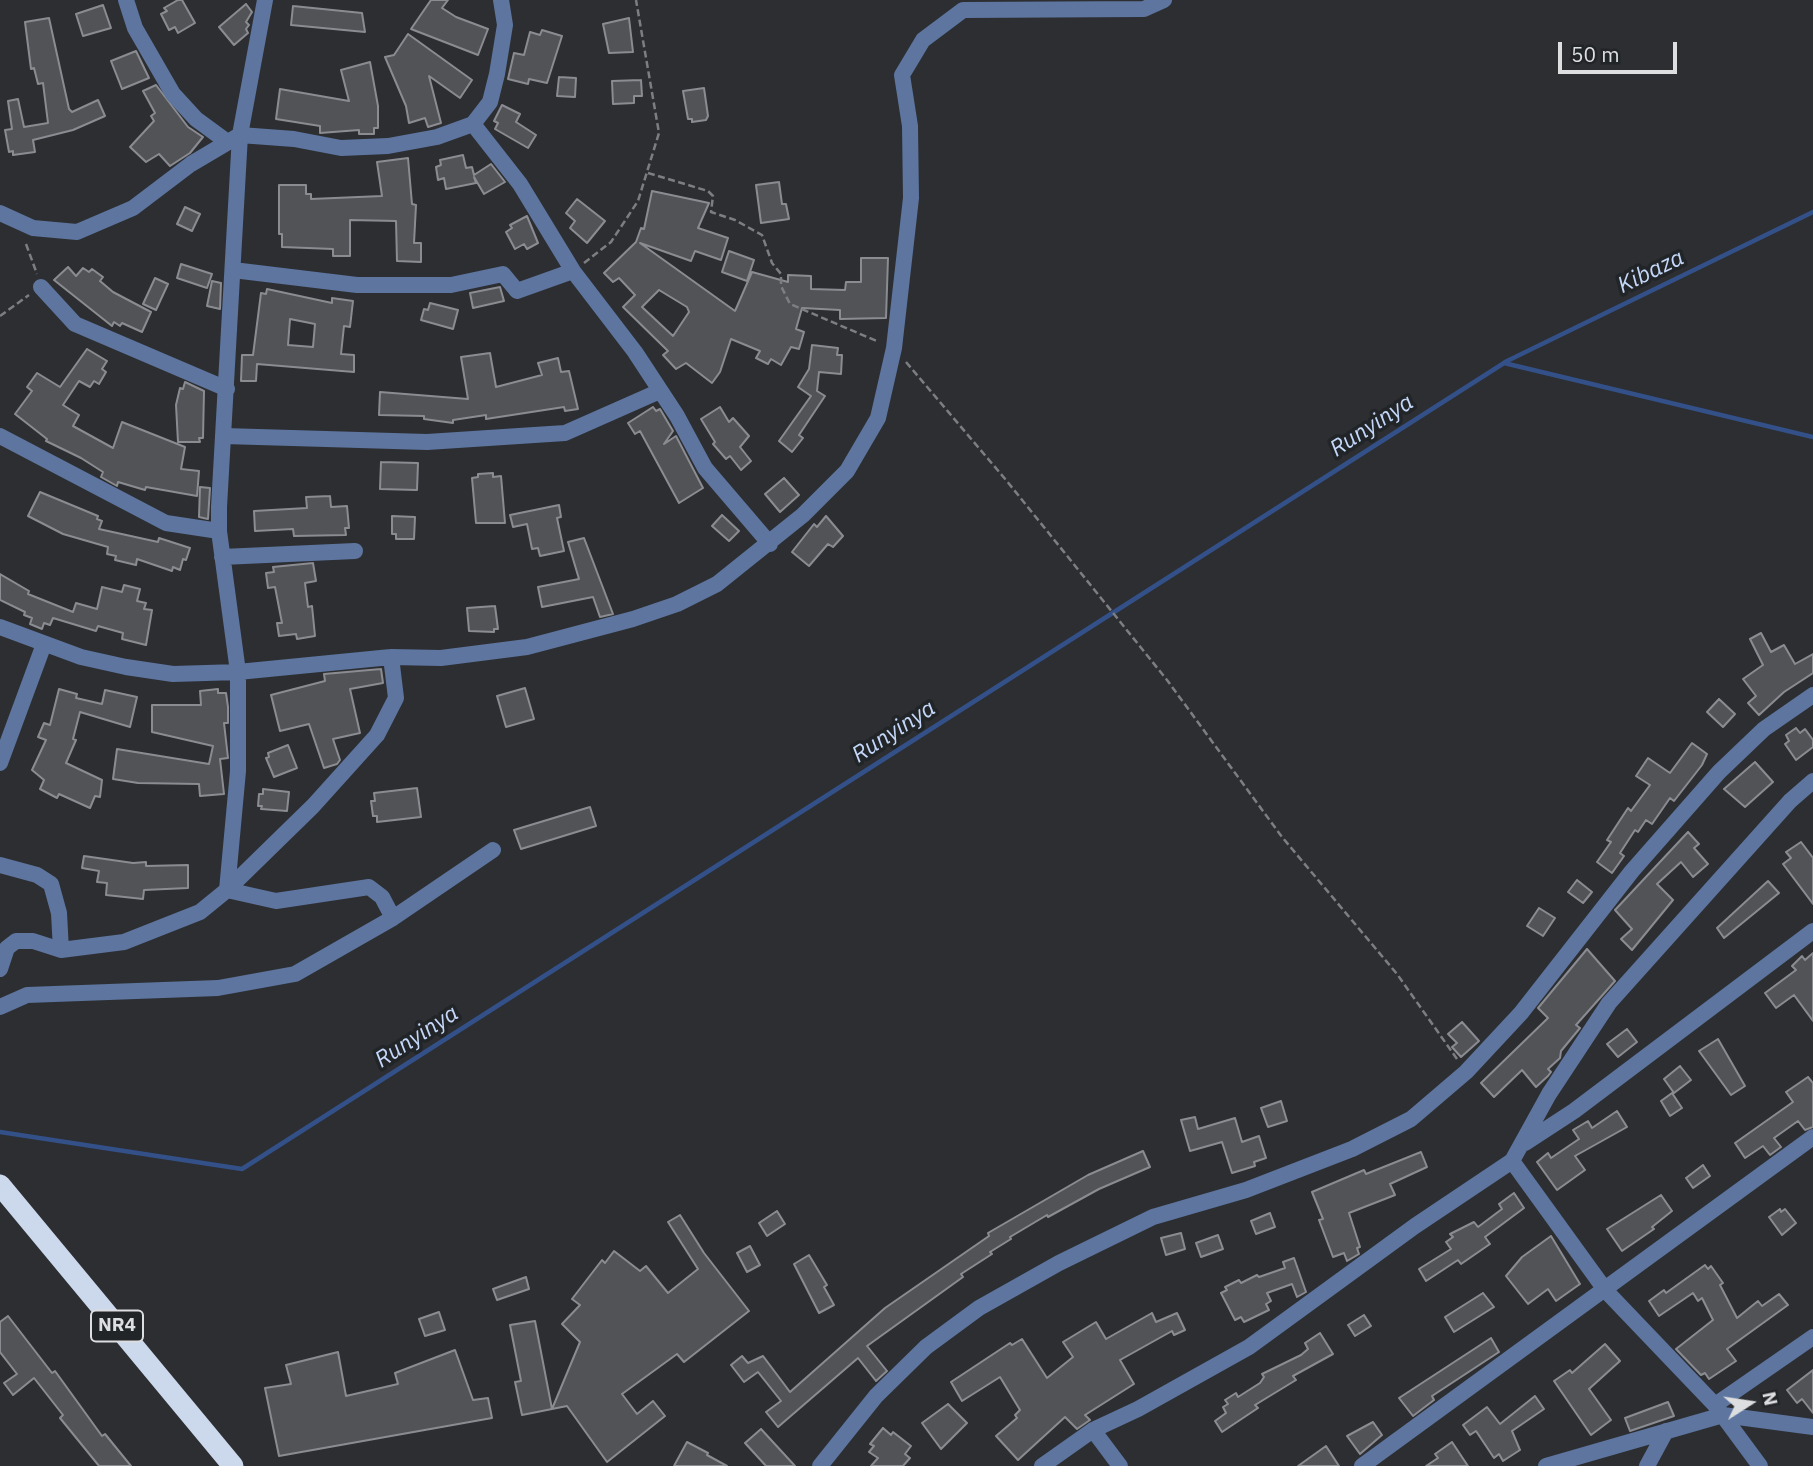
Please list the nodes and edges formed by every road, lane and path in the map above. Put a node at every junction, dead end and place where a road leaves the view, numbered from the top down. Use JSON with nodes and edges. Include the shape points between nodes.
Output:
{"nodes":[{"id":1,"x":126,"y":0,"type":"edge"},
{"id":2,"x":265,"y":0,"type":"edge"},
{"id":3,"x":501,"y":0,"type":"edge"},
{"id":4,"x":636,"y":0,"type":"edge"},
{"id":5,"x":1164,"y":0,"type":"edge"},
{"id":6,"x":472,"y":124,"type":"junction"},
{"id":7,"x":233,"y":138,"type":"junction"},
{"id":8,"x":648,"y":173,"type":"junction"},
{"id":9,"x":0,"y":213,"type":"edge"},
{"id":10,"x":20,"y":224,"type":"junction"},
{"id":11,"x":233,"y":270,"type":"junction"},
{"id":12,"x":573,"y":271,"type":"junction"},
{"id":13,"x":41,"y":287,"type":"junction"},
{"id":14,"x":0,"y":316,"type":"edge"},
{"id":15,"x":894,"y":348,"type":"junction"},
{"id":16,"x":227,"y":389,"type":"junction"},
{"id":17,"x":660,"y":391,"type":"junction"},
{"id":18,"x":0,"y":436,"type":"edge"},
{"id":19,"x":224,"y":436,"type":"junction"},
{"id":20,"x":219,"y":531,"type":"junction"},
{"id":21,"x":770,"y":544,"type":"junction"},
{"id":22,"x":355,"y":551,"type":"dead end"},
{"id":23,"x":222,"y":557,"type":"junction"},
{"id":24,"x":0,"y":627,"type":"edge"},
{"id":25,"x":44,"y":644,"type":"junction"},
{"id":26,"x":391,"y":657,"type":"junction"},
{"id":27,"x":238,"y":672,"type":"junction"},
{"id":28,"x":1813,"y":695,"type":"edge"},
{"id":29,"x":0,"y":762,"type":"edge"},
{"id":30,"x":1813,"y":781,"type":"edge"},
{"id":31,"x":493,"y":850,"type":"dead end"},
{"id":32,"x":0,"y":865,"type":"edge"},
{"id":33,"x":227,"y":890,"type":"junction"},
{"id":34,"x":393,"y":918,"type":"junction"},
{"id":35,"x":1813,"y":931,"type":"edge"},
{"id":36,"x":61,"y":950,"type":"junction"},
{"id":37,"x":0,"y":969,"type":"edge"},
{"id":38,"x":0,"y":1007,"type":"edge"},
{"id":39,"x":1466,"y":1072,"type":"junction"},
{"id":40,"x":1813,"y":1138,"type":"edge"},
{"id":41,"x":1523,"y":1144,"type":"junction"},
{"id":42,"x":1512,"y":1161,"type":"junction"},
{"id":43,"x":0,"y":1185,"type":"edge"},
{"id":44,"x":1606,"y":1291,"type":"junction"},
{"id":45,"x":1813,"y":1337,"type":"edge"},
{"id":46,"x":1719,"y":1410,"type":"junction"},
{"id":47,"x":1813,"y":1427,"type":"edge"},
{"id":48,"x":1093,"y":1430,"type":"junction"},
{"id":49,"x":1666,"y":1431,"type":"junction"},
{"id":50,"x":233,"y":1466,"type":"edge"},
{"id":51,"x":820,"y":1466,"type":"edge"},
{"id":52,"x":1042,"y":1466,"type":"edge"},
{"id":53,"x":1120,"y":1466,"type":"edge"},
{"id":54,"x":1362,"y":1466,"type":"edge"},
{"id":55,"x":1546,"y":1466,"type":"edge"},
{"id":56,"x":1647,"y":1466,"type":"edge"},
{"id":57,"x":1759,"y":1466,"type":"edge"}],
"edges":[{"from":1,"to":7,"type":"street","via":[[135,28],[173,94],[196,119]]},
{"from":2,"to":7,"type":"street"},
{"from":3,"to":6,"type":"street","via":[[505,25],[497,74],[489,102]]},
{"from":4,"to":8,"type":"path","via":[[659,133]]},
{"from":5,"to":15,"type":"street","via":[[1144,9],[963,10],[923,40],[902,75],[910,126],[911,198]]},
{"from":6,"to":7,"type":"street","via":[[437,137],[388,146],[341,148],[294,139]]},
{"from":6,"to":12,"type":"street","via":[[520,184]]},
{"from":7,"to":10,"type":"street","via":[[133,208],[101,223],[77,232]]},
{"from":7,"to":11,"type":"street"},
{"from":8,"to":12,"type":"path","via":[[638,201],[611,242]]},
{"from":8,"to":15,"type":"path","via":[[708,191],[713,196],[711,212],[762,235],[790,304]]},
{"from":9,"to":10,"type":"street"},
{"from":10,"to":13,"type":"path"},
{"from":11,"to":12,"type":"street","via":[[357,285],[452,285],[503,274],[517,291]]},
{"from":11,"to":16,"type":"street"},
{"from":12,"to":17,"type":"street"},
{"from":13,"to":14,"type":"path"},
{"from":13,"to":16,"type":"street","via":[[75,324]]},
{"from":15,"to":21,"type":"street","via":[[878,418],[846,471]]},
{"from":15,"to":39,"type":"path","via":[[1167,680],[1282,837],[1397,974]]},
{"from":16,"to":19,"type":"street"},
{"from":17,"to":19,"type":"street","via":[[565,433],[427,442]]},
{"from":17,"to":21,"type":"street","via":[[705,468]]},
{"from":18,"to":20,"type":"street","via":[[166,523]]},
{"from":19,"to":20,"type":"street"},
{"from":20,"to":23,"type":"street"},
{"from":21,"to":26,"type":"street","via":[[717,584],[633,619],[527,647],[441,658]]},
{"from":22,"to":23,"type":"street"},
{"from":23,"to":27,"type":"street"},
{"from":24,"to":25,"type":"street"},
{"from":25,"to":27,"type":"street","via":[[81,657],[173,674]]},
{"from":25,"to":29,"type":"street"},
{"from":26,"to":27,"type":"street"},
{"from":26,"to":33,"type":"street","via":[[396,698],[377,735]]},
{"from":27,"to":33,"type":"street","via":[[238,771]]},
{"from":28,"to":39,"type":"street","via":[[1764,729],[1719,772],[1632,871],[1521,1013]]},
{"from":30,"to":41,"type":"street","via":[[1609,1003],[1549,1094]]},
{"from":31,"to":34,"type":"street"},
{"from":32,"to":36,"type":"street","via":[[37,875],[51,884],[59,913]]},
{"from":33,"to":34,"type":"street","via":[[276,901],[369,887],[382,897]]},
{"from":33,"to":36,"type":"street","via":[[200,912],[124,942]]},
{"from":34,"to":38,"type":"street","via":[[295,974],[218,989],[27,995]]},
{"from":35,"to":41,"type":"street","via":[[1574,1111]]},
{"from":36,"to":37,"type":"street","via":[[16,941],[7,948]]},
{"from":39,"to":51,"type":"street","via":[[1410,1119],[1352,1149],[1246,1190],[1153,1217],[979,1308],[926,1347],[876,1396]]},
{"from":40,"to":44,"type":"street"},
{"from":41,"to":42,"type":"street"},
{"from":42,"to":44,"type":"street"},
{"from":42,"to":48,"type":"street","via":[[1249,1347]]},
{"from":43,"to":50,"type":"highway","number":"NR4"},
{"from":44,"to":46,"type":"street"},
{"from":44,"to":54,"type":"street"},
{"from":45,"to":46,"type":"street"},
{"from":46,"to":47,"type":"street"},
{"from":46,"to":49,"type":"street"},
{"from":46,"to":57,"type":"street"},
{"from":48,"to":52,"type":"street"},
{"from":48,"to":53,"type":"street"},
{"from":49,"to":55,"type":"street"},
{"from":49,"to":56,"type":"street"}]}
